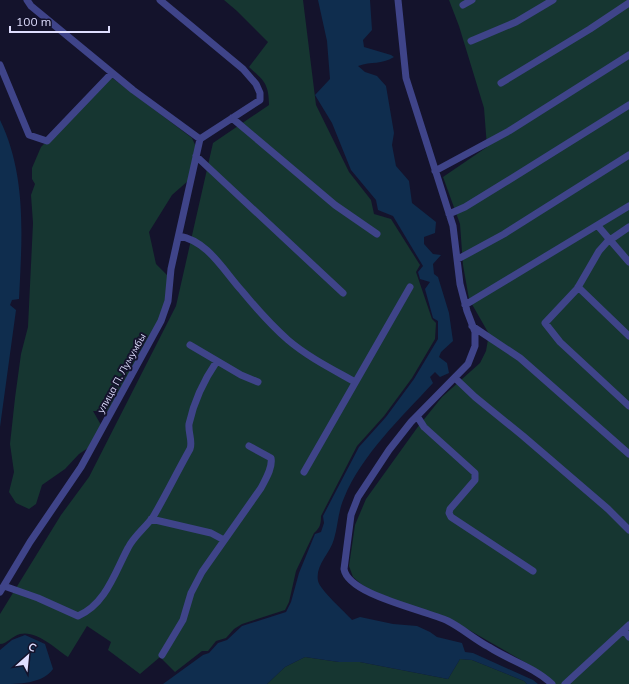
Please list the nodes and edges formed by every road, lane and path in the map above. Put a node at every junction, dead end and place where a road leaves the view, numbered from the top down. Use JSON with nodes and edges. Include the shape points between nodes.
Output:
{"nodes":[{"id":1,"x":26,"y":0,"type":"edge"},
{"id":2,"x":160,"y":0,"type":"edge"},
{"id":3,"x":398,"y":0,"type":"edge"},
{"id":4,"x":472,"y":0,"type":"edge"},
{"id":5,"x":553,"y":0,"type":"edge"},
{"id":6,"x":629,"y":3,"type":"edge"},
{"id":7,"x":463,"y":5,"type":"dead end"},
{"id":8,"x":471,"y":41,"type":"dead end"},
{"id":9,"x":629,"y":55,"type":"edge"},
{"id":10,"x":0,"y":65,"type":"edge"},
{"id":11,"x":112,"y":73,"type":"junction"},
{"id":12,"x":501,"y":83,"type":"dead end"},
{"id":13,"x":629,"y":105,"type":"edge"},
{"id":14,"x":232,"y":118,"type":"junction"},
{"id":15,"x":200,"y":139,"type":"junction"},
{"id":16,"x":196,"y":156,"type":"junction"},
{"id":17,"x":629,"y":156,"type":"edge"},
{"id":18,"x":435,"y":171,"type":"junction"},
{"id":19,"x":629,"y":206,"type":"edge"},
{"id":20,"x":449,"y":214,"type":"junction"},
{"id":21,"x":598,"y":226,"type":"junction"},
{"id":22,"x":629,"y":227,"type":"edge"},
{"id":23,"x":377,"y":234,"type":"dead end"},
{"id":24,"x":179,"y":236,"type":"junction"},
{"id":25,"x":610,"y":240,"type":"junction"},
{"id":26,"x":458,"y":259,"type":"junction"},
{"id":27,"x":629,"y":262,"type":"edge"},
{"id":28,"x":410,"y":286,"type":"dead end"},
{"id":29,"x":578,"y":287,"type":"junction"},
{"id":30,"x":343,"y":292,"type":"dead end"},
{"id":31,"x":465,"y":305,"type":"junction"},
{"id":32,"x":472,"y":326,"type":"junction"},
{"id":33,"x":629,"y":336,"type":"edge"},
{"id":34,"x":190,"y":345,"type":"dead end"},
{"id":35,"x":217,"y":361,"type":"junction"},
{"id":36,"x":456,"y":378,"type":"junction"},
{"id":37,"x":258,"y":382,"type":"dead end"},
{"id":38,"x":355,"y":382,"type":"junction"},
{"id":39,"x":629,"y":406,"type":"edge"},
{"id":40,"x":417,"y":416,"type":"junction"},
{"id":41,"x":249,"y":446,"type":"dead end"},
{"id":42,"x":629,"y":454,"type":"edge"},
{"id":43,"x":304,"y":472,"type":"dead end"},
{"id":44,"x":151,"y":519,"type":"junction"},
{"id":45,"x":629,"y":530,"type":"edge"},
{"id":46,"x":224,"y":540,"type":"junction"},
{"id":47,"x":533,"y":571,"type":"dead end"},
{"id":48,"x":2,"y":589,"type":"edge"},
{"id":49,"x":626,"y":628,"type":"edge"},
{"id":50,"x":629,"y":637,"type":"edge"},
{"id":51,"x":162,"y":655,"type":"dead end"},
{"id":52,"x":552,"y":684,"type":"edge"},
{"id":53,"x":566,"y":684,"type":"edge"}],
"edges":[{"from":1,"to":11,"type":"street"},
{"from":2,"to":14,"type":"street","via":[[243,69],[256,84],[260,100]]},
{"from":3,"to":18,"type":"street","via":[[406,78]]},
{"from":4,"to":7,"type":"street"},
{"from":5,"to":8,"type":"street","via":[[516,22]]},
{"from":6,"to":12,"type":"street"},
{"from":9,"to":18,"type":"street","via":[[509,131]]},
{"from":10,"to":11,"type":"street","via":[[29,135],[48,141]]},
{"from":11,"to":15,"type":"street"},
{"from":13,"to":20,"type":"street","via":[[465,207]]},
{"from":14,"to":15,"type":"street"},
{"from":14,"to":23,"type":"street","via":[[335,205]]},
{"from":15,"to":16,"type":"street","name":"улица П. Лумумбы"},
{"from":16,"to":24,"type":"street","name":"улица П. Лумумбы"},
{"from":16,"to":30,"type":"street"},
{"from":17,"to":26,"type":"street"},
{"from":18,"to":20,"type":"street"},
{"from":19,"to":21,"type":"street"},
{"from":20,"to":26,"type":"street"},
{"from":21,"to":25,"type":"street"},
{"from":21,"to":31,"type":"street"},
{"from":22,"to":25,"type":"street"},
{"from":24,"to":38,"type":"street","via":[[194,241],[212,255],[289,341]]},
{"from":24,"to":48,"type":"street","name":"улица П. Лумумбы","via":[[171,269],[168,301],[160,321],[81,467],[30,542]]},
{"from":25,"to":27,"type":"street"},
{"from":25,"to":29,"type":"street","via":[[599,251]]},
{"from":26,"to":31,"type":"street"},
{"from":28,"to":38,"type":"street"},
{"from":29,"to":33,"type":"street"},
{"from":29,"to":39,"type":"street","via":[[545,323],[560,342]]},
{"from":31,"to":32,"type":"street"},
{"from":32,"to":36,"type":"street","via":[[476,338],[473,353],[468,364]]},
{"from":32,"to":42,"type":"street","via":[[520,358]]},
{"from":34,"to":35,"type":"street"},
{"from":35,"to":37,"type":"street"},
{"from":35,"to":44,"type":"street","via":[[202,385],[193,409],[189,430],[192,444],[190,449]]},
{"from":36,"to":40,"type":"street"},
{"from":36,"to":45,"type":"street","via":[[475,398],[608,508]]},
{"from":38,"to":43,"type":"street"},
{"from":40,"to":47,"type":"street","via":[[424,427],[475,473],[475,480],[450,509],[451,517]]},
{"from":40,"to":52,"type":"street","via":[[389,450],[353,507],[345,576],[349,581],[376,595],[447,620]]},
{"from":41,"to":46,"type":"street","via":[[268,455],[272,461],[261,488]]},
{"from":44,"to":46,"type":"street","via":[[211,533]]},
{"from":44,"to":48,"type":"street","via":[[128,548],[110,585],[84,614],[73,615],[38,598]]},
{"from":46,"to":51,"type":"street","via":[[202,572],[191,593],[183,620]]},
{"from":49,"to":50,"type":"street"},
{"from":49,"to":53,"type":"street"}]}
